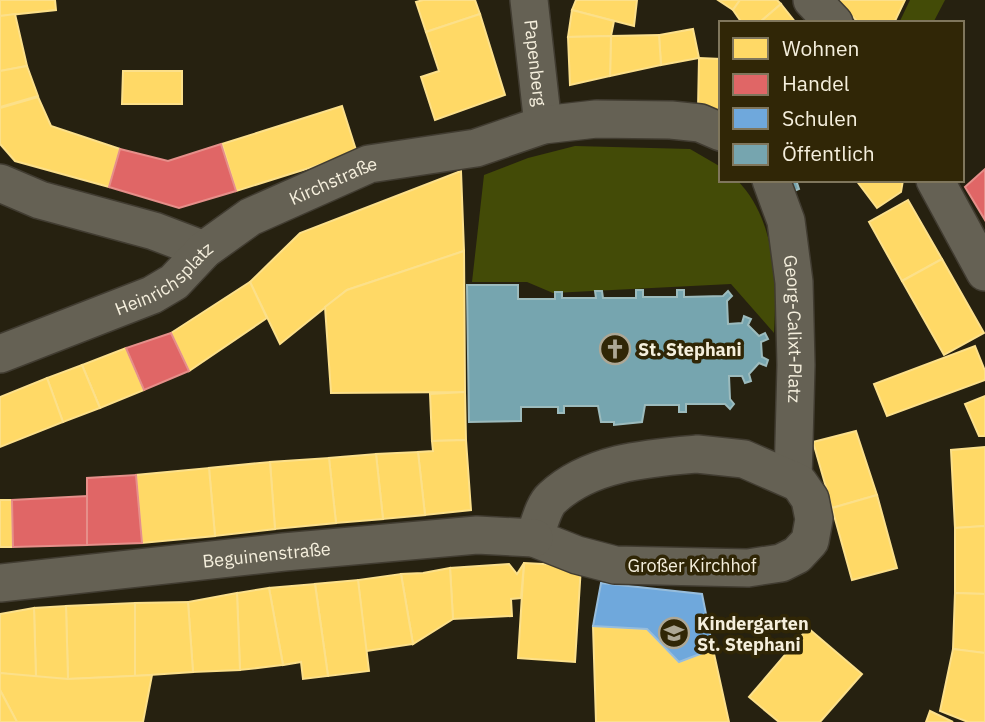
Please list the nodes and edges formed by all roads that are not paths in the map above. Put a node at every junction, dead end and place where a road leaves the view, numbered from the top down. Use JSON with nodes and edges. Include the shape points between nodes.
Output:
{"nodes":[{"id":1,"x":529,"y":0,"type":"edge"},
{"id":2,"x":812,"y":0,"type":"edge"},
{"id":3,"x":832,"y":21,"type":"edge"},
{"id":4,"x":543,"y":125,"type":"junction"},
{"id":5,"x":719,"y":131,"type":"edge"},
{"id":6,"x":772,"y":182,"type":"edge"},
{"id":7,"x":936,"y":182,"type":"edge"},
{"id":8,"x":0,"y":183,"type":"edge"},
{"id":9,"x":204,"y":250,"type":"junction"},
{"id":10,"x":985,"y":272,"type":"edge"},
{"id":11,"x":0,"y":354,"type":"edge"},
{"id":12,"x":793,"y":480,"type":"junction"},
{"id":13,"x":534,"y":538,"type":"junction"},
{"id":14,"x":0,"y":583,"type":"edge"}],
"edges":[{"from":1,"to":4,"type":"street","name":"Papenberg"},
{"from":2,"to":3,"type":"street"},
{"from":4,"to":5,"type":"street","via":[[596,119],[671,120],[700,123]]},
{"from":4,"to":9,"type":"street","name":"Kirchstraße","via":[[476,148],[369,164],[250,217]]},
{"from":6,"to":12,"type":"street","name":"Georg-Calixt-Platz","via":[[786,220],[794,282]]},
{"from":7,"to":10,"type":"street"},
{"from":8,"to":9,"type":"street","name":"Heinrichsplatz","via":[[40,200],[154,231]]},
{"from":9,"to":11,"type":"street","name":"Heinrichsplatz","via":[[174,282],[152,295]]},
{"from":12,"to":13,"type":"street","via":[[744,459],[697,454],[645,458],[603,469],[550,499]]},
{"from":12,"to":13,"type":"street","name":"Großer Kirchhof","via":[[810,499],[814,519],[810,541],[781,563],[748,568],[615,565]]},
{"from":13,"to":14,"type":"street","name":"Beguinenstraße","via":[[477,535]]}]}
